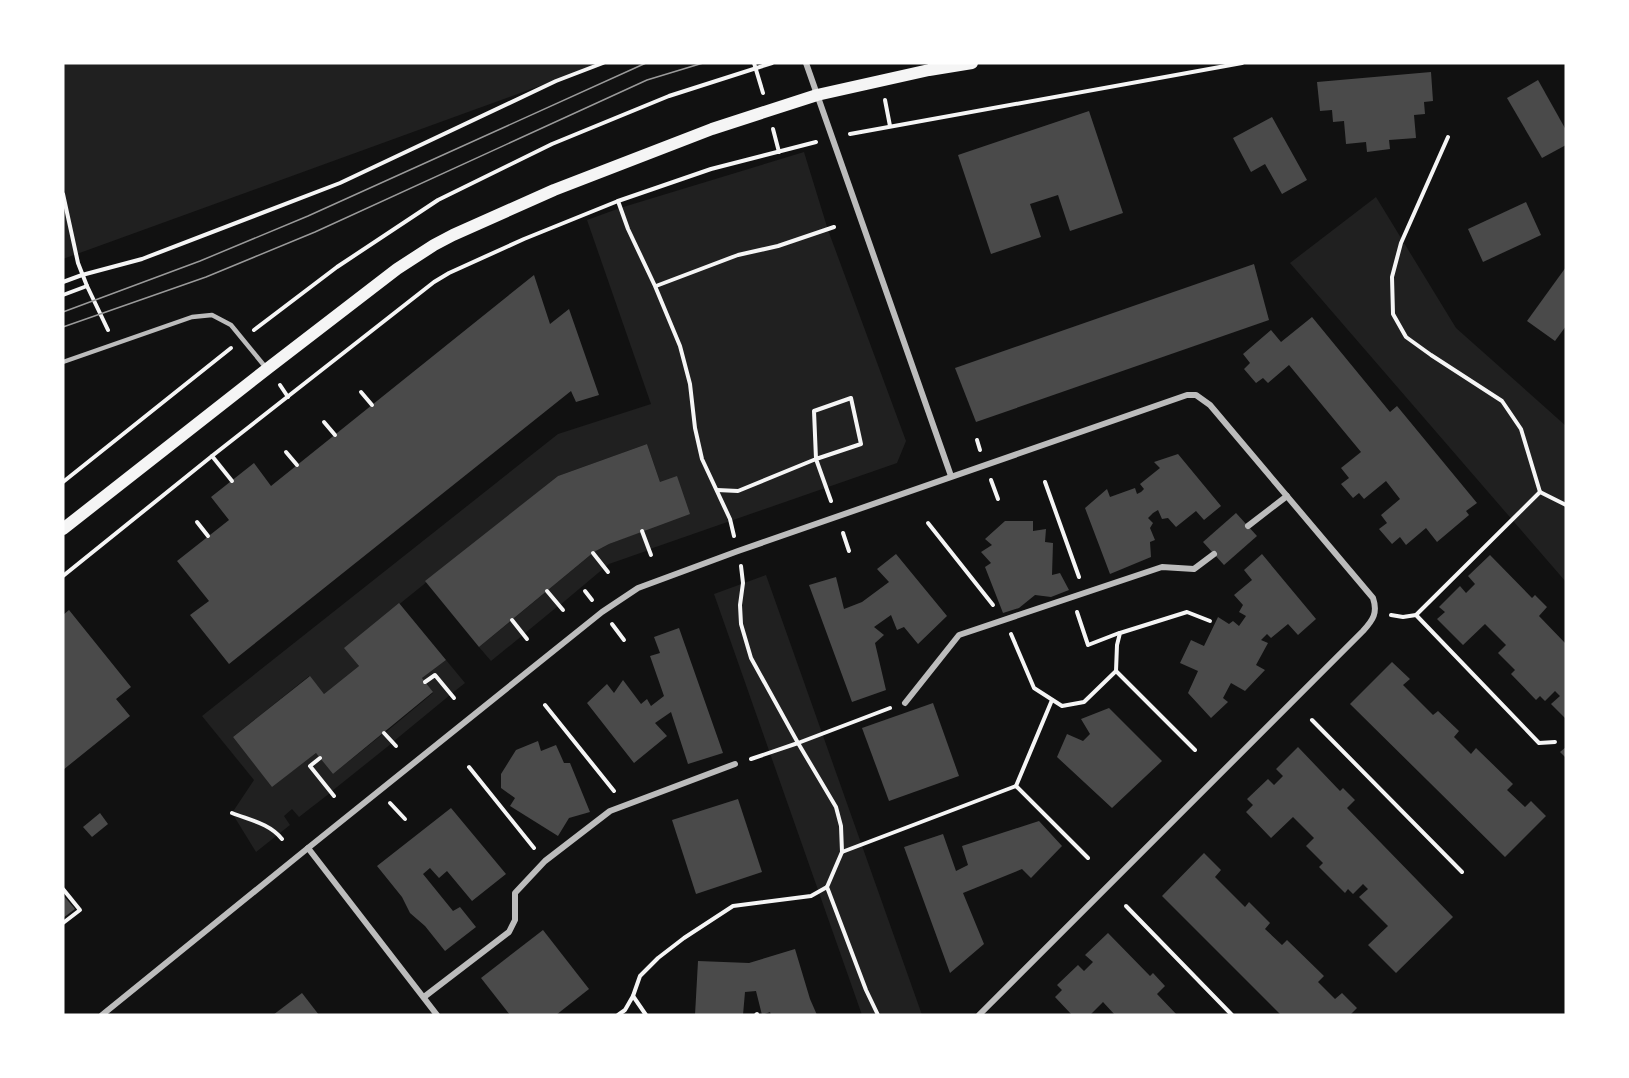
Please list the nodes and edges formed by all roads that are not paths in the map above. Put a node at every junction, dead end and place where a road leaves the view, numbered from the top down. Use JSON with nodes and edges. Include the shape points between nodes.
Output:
{"nodes":[{"id":1,"x":806,"y":63,"type":"edge"},
{"id":2,"x":972,"y":63,"type":"edge"},
{"id":3,"x":817,"y":95,"type":"junction"},
{"id":4,"x":63,"y":362,"type":"edge"},
{"id":5,"x":267,"y":369,"type":"junction"},
{"id":6,"x":951,"y":476,"type":"junction"},
{"id":7,"x":1287,"y":496,"type":"junction"},
{"id":8,"x":1248,"y":526,"type":"dead end"},
{"id":9,"x":63,"y":530,"type":"edge"},
{"id":10,"x":1214,"y":554,"type":"dead end"},
{"id":11,"x":905,"y":703,"type":"road end"},
{"id":12,"x":735,"y":764,"type":"road end"},
{"id":13,"x":308,"y":848,"type":"junction"},
{"id":14,"x":424,"y":998,"type":"junction"},
{"id":15,"x":102,"y":1015,"type":"edge"},
{"id":16,"x":438,"y":1015,"type":"edge"},
{"id":17,"x":979,"y":1015,"type":"edge"}],
"edges":[{"from":1,"to":3,"type":"street"},
{"from":2,"to":3,"type":"main road"},
{"from":3,"to":5,"type":"main road","via":[[605,169],[453,235],[397,269]]},
{"from":3,"to":6,"type":"street"},
{"from":4,"to":5,"type":"lane","via":[[192,317],[212,315],[231,325]]},
{"from":5,"to":9,"type":"main road"},
{"from":6,"to":7,"type":"street","via":[[1196,395],[1210,405]]},
{"from":6,"to":13,"type":"street","via":[[638,588],[602,612]]},
{"from":7,"to":8,"type":"street"},
{"from":7,"to":17,"type":"street","via":[[1372,598],[1376,614],[1371,623]]},
{"from":10,"to":11,"type":"street","via":[[1194,569],[1162,567],[959,635]]},
{"from":12,"to":14,"type":"street","via":[[610,811],[544,861],[514,893],[515,920],[509,932]]},
{"from":13,"to":14,"type":"street"},
{"from":13,"to":15,"type":"street"},
{"from":14,"to":16,"type":"street"}]}
